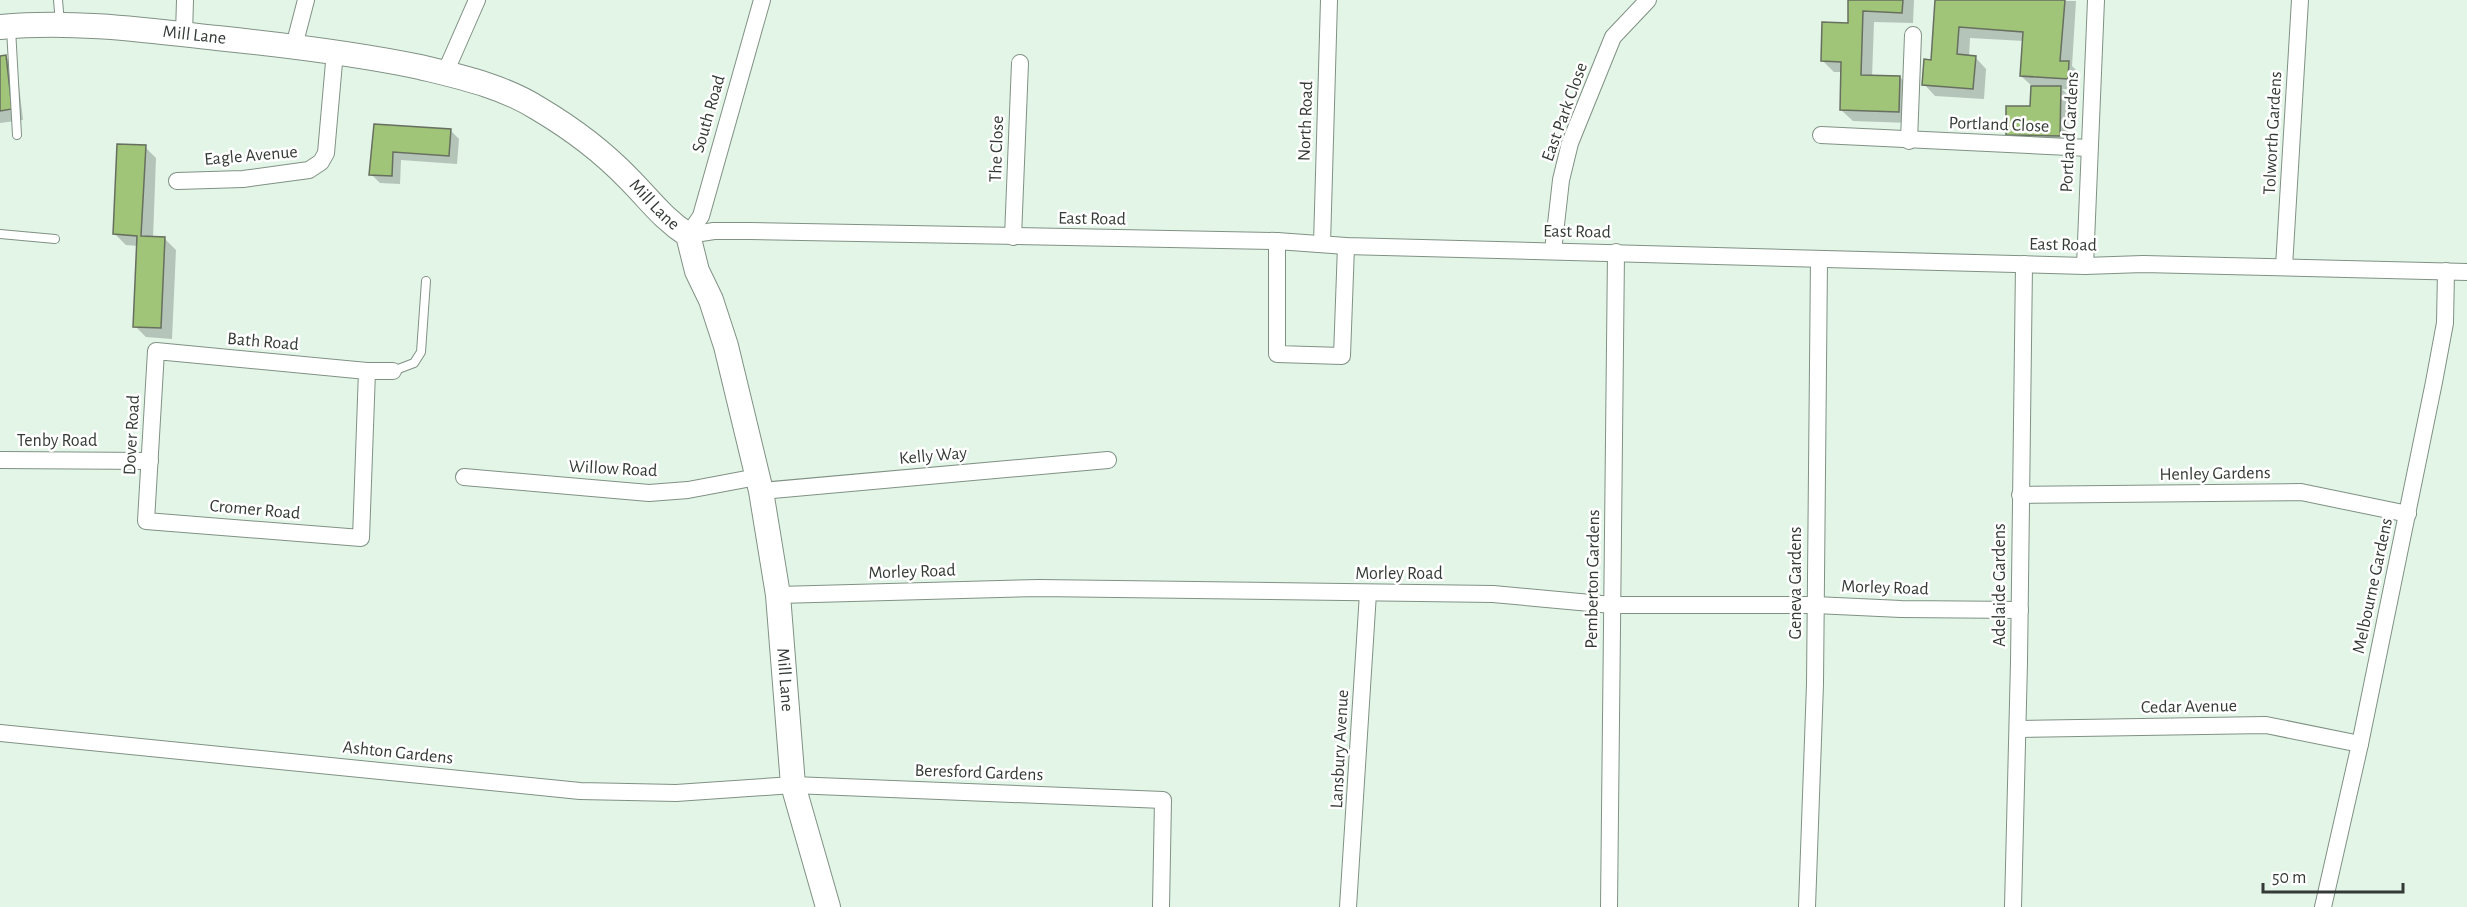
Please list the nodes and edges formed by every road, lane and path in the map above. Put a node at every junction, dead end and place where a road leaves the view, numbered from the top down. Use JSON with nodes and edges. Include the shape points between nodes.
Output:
{"nodes":[{"id":1,"x":58,"y":0,"type":"edge"},
{"id":2,"x":185,"y":0,"type":"edge"},
{"id":3,"x":306,"y":0,"type":"edge"},
{"id":4,"x":477,"y":0,"type":"edge"},
{"id":5,"x":762,"y":0,"type":"edge"},
{"id":6,"x":1329,"y":0,"type":"edge"},
{"id":7,"x":1648,"y":0,"type":"edge"},
{"id":8,"x":2096,"y":0,"type":"edge"},
{"id":9,"x":2300,"y":0,"type":"edge"},
{"id":10,"x":60,"y":25,"type":"junction"},
{"id":11,"x":5,"y":26,"type":"edge"},
{"id":12,"x":184,"y":34,"type":"junction"},
{"id":13,"x":1913,"y":35,"type":"dead end"},
{"id":14,"x":294,"y":46,"type":"junction"},
{"id":15,"x":335,"y":51,"type":"junction"},
{"id":16,"x":1020,"y":63,"type":"dead end"},
{"id":17,"x":445,"y":73,"type":"junction"},
{"id":18,"x":17,"y":135,"type":"dead end"},
{"id":19,"x":1821,"y":135,"type":"dead end"},
{"id":20,"x":1909,"y":141,"type":"junction"},
{"id":21,"x":2089,"y":148,"type":"junction"},
{"id":22,"x":177,"y":181,"type":"dead end"},
{"id":23,"x":0,"y":234,"type":"edge"},
{"id":24,"x":687,"y":235,"type":"junction"},
{"id":25,"x":1013,"y":237,"type":"junction"},
{"id":26,"x":55,"y":239,"type":"dead end"},
{"id":27,"x":1277,"y":241,"type":"junction"},
{"id":28,"x":1322,"y":244,"type":"junction"},
{"id":29,"x":1346,"y":246,"type":"junction"},
{"id":30,"x":1553,"y":252,"type":"junction"},
{"id":31,"x":1616,"y":252,"type":"junction"},
{"id":32,"x":1819,"y":259,"type":"junction"},
{"id":33,"x":2024,"y":264,"type":"junction"},
{"id":34,"x":2085,"y":266,"type":"junction"},
{"id":35,"x":2284,"y":267,"type":"junction"},
{"id":36,"x":2446,"y":271,"type":"junction"},
{"id":37,"x":2467,"y":272,"type":"edge"},
{"id":38,"x":426,"y":280,"type":"dead end"},
{"id":39,"x":156,"y":351,"type":"joint"},
{"id":40,"x":367,"y":371,"type":"junction"},
{"id":41,"x":393,"y":371,"type":"joint"},
{"id":42,"x":0,"y":460,"type":"edge"},
{"id":43,"x":1108,"y":460,"type":"dead end"},
{"id":44,"x":150,"y":461,"type":"junction"},
{"id":45,"x":464,"y":477,"type":"dead end"},
{"id":46,"x":759,"y":484,"type":"junction"},
{"id":47,"x":2020,"y":495,"type":"junction"},
{"id":48,"x":2408,"y":514,"type":"junction"},
{"id":49,"x":146,"y":521,"type":"joint"},
{"id":50,"x":1368,"y":593,"type":"junction"},
{"id":51,"x":778,"y":595,"type":"junction"},
{"id":52,"x":1612,"y":605,"type":"junction"},
{"id":53,"x":1815,"y":605,"type":"junction"},
{"id":54,"x":2020,"y":610,"type":"junction"},
{"id":55,"x":2018,"y":729,"type":"junction"},
{"id":56,"x":0,"y":733,"type":"edge"},
{"id":57,"x":2360,"y":744,"type":"junction"},
{"id":58,"x":793,"y":785,"type":"junction"},
{"id":59,"x":828,"y":907,"type":"edge"},
{"id":60,"x":1161,"y":907,"type":"edge"},
{"id":61,"x":1348,"y":907,"type":"edge"},
{"id":62,"x":1609,"y":907,"type":"edge"},
{"id":63,"x":1807,"y":907,"type":"edge"},
{"id":64,"x":2013,"y":907,"type":"edge"},
{"id":65,"x":2323,"y":907,"type":"edge"}],
"edges":[{"from":1,"to":10,"type":"lane"},
{"from":2,"to":12,"type":"street"},
{"from":3,"to":14,"type":"street"},
{"from":4,"to":17,"type":"street"},
{"from":5,"to":24,"type":"street","name":"South Road","via":[[701,216]]},
{"from":6,"to":28,"type":"street","name":"North Road"},
{"from":7,"to":30,"type":"street","name":"East Park Close","via":[[1613,37],[1570,143],[1561,180]]},
{"from":8,"to":21,"type":"street","name":"Portland Gardens"},
{"from":9,"to":35,"type":"street","name":"Tolworth Gardens"},
{"from":10,"to":11,"type":"street","name":"Mill Lane"},
{"from":10,"to":12,"type":"street","name":"Mill Lane","via":[[105,24]]},
{"from":11,"to":18,"type":"lane"},
{"from":12,"to":14,"type":"street","name":"Mill Lane"},
{"from":13,"to":20,"type":"street"},
{"from":14,"to":15,"type":"street","name":"Mill Lane"},
{"from":15,"to":17,"type":"street","name":"Mill Lane"},
{"from":15,"to":22,"type":"street","name":"Eagle Avenue","via":[[326,153],[321,162],[309,170],[243,179]]},
{"from":16,"to":25,"type":"street","name":"The Close"},
{"from":17,"to":24,"type":"street","name":"Mill Lane","via":[[506,91],[540,110],[609,160],[654,209]]},
{"from":19,"to":20,"type":"street","name":"Portland Close"},
{"from":20,"to":21,"type":"street","name":"Portland Close"},
{"from":21,"to":34,"type":"street","name":"Portland Gardens"},
{"from":23,"to":26,"type":"lane"},
{"from":24,"to":25,"type":"street","name":"East Road","via":[[750,231]]},
{"from":24,"to":46,"type":"street","name":"Mill Lane","via":[[726,346]]},
{"from":25,"to":27,"type":"street","name":"East Road"},
{"from":27,"to":28,"type":"street","name":"East Road"},
{"from":27,"to":29,"type":"street","via":[[1277,354],[1342,356]]},
{"from":28,"to":29,"type":"street","name":"East Road"},
{"from":29,"to":30,"type":"street","name":"East Road"},
{"from":30,"to":31,"type":"street","name":"East Road"},
{"from":31,"to":32,"type":"street","name":"East Road"},
{"from":31,"to":52,"type":"street","name":"Pemberton Gardens"},
{"from":32,"to":33,"type":"street","name":"East Road"},
{"from":32,"to":53,"type":"street","name":"Geneva Gardens"},
{"from":33,"to":34,"type":"street","name":"East Road"},
{"from":33,"to":47,"type":"street","name":"Adelaide Gardens"},
{"from":34,"to":35,"type":"street","name":"East Road"},
{"from":35,"to":36,"type":"street","name":"East Road"},
{"from":36,"to":37,"type":"street","name":"East Road"},
{"from":36,"to":48,"type":"street","name":"Melbourne Gardens","via":[[2445,323]]},
{"from":38,"to":41,"type":"lane","via":[[421,352],[414,363]]},
{"from":39,"to":40,"type":"street","name":"Bath Road"},
{"from":39,"to":44,"type":"street","name":"Dover Road"},
{"from":40,"to":41,"type":"street","name":"Bath Road"},
{"from":40,"to":49,"type":"street","name":"Cromer Road","via":[[361,538]]},
{"from":42,"to":44,"type":"street","name":"Tenby Road"},
{"from":43,"to":46,"type":"street","name":"Kelly Way"},
{"from":44,"to":49,"type":"street","name":"Dover Road"},
{"from":45,"to":46,"type":"street","name":"Willow Road","via":[[649,492]]},
{"from":46,"to":51,"type":"street","name":"Mill Lane"},
{"from":47,"to":48,"type":"street","name":"Henley Gardens","via":[[2301,492]]},
{"from":47,"to":54,"type":"street","name":"Adelaide Gardens"},
{"from":48,"to":57,"type":"street","name":"Melbourne Gardens"},
{"from":50,"to":51,"type":"street","name":"Morley Road","via":[[1039,588]]},
{"from":50,"to":52,"type":"street","name":"Morley Road","via":[[1493,594]]},
{"from":50,"to":61,"type":"street","name":"Lansbury Avenue"},
{"from":51,"to":58,"type":"street","name":"Mill Lane"},
{"from":52,"to":53,"type":"street","name":"Morley Road"},
{"from":52,"to":62,"type":"street","name":"Pemberton Gardens"},
{"from":53,"to":54,"type":"street","name":"Morley Road"},
{"from":53,"to":63,"type":"street","name":"Geneva Gardens"},
{"from":54,"to":55,"type":"street","name":"Adelaide Gardens"},
{"from":55,"to":57,"type":"street","name":"Cedar Avenue","via":[[2266,725]]},
{"from":55,"to":64,"type":"street","name":"Adelaide Gardens"},
{"from":56,"to":58,"type":"street","name":"Ashton Gardens","via":[[580,791],[676,793]]},
{"from":57,"to":65,"type":"street","name":"Melbourne Gardens"},
{"from":58,"to":59,"type":"street","name":"Mill Lane"},
{"from":58,"to":60,"type":"street","name":"Beresford Gardens","via":[[1163,800]]}]}
